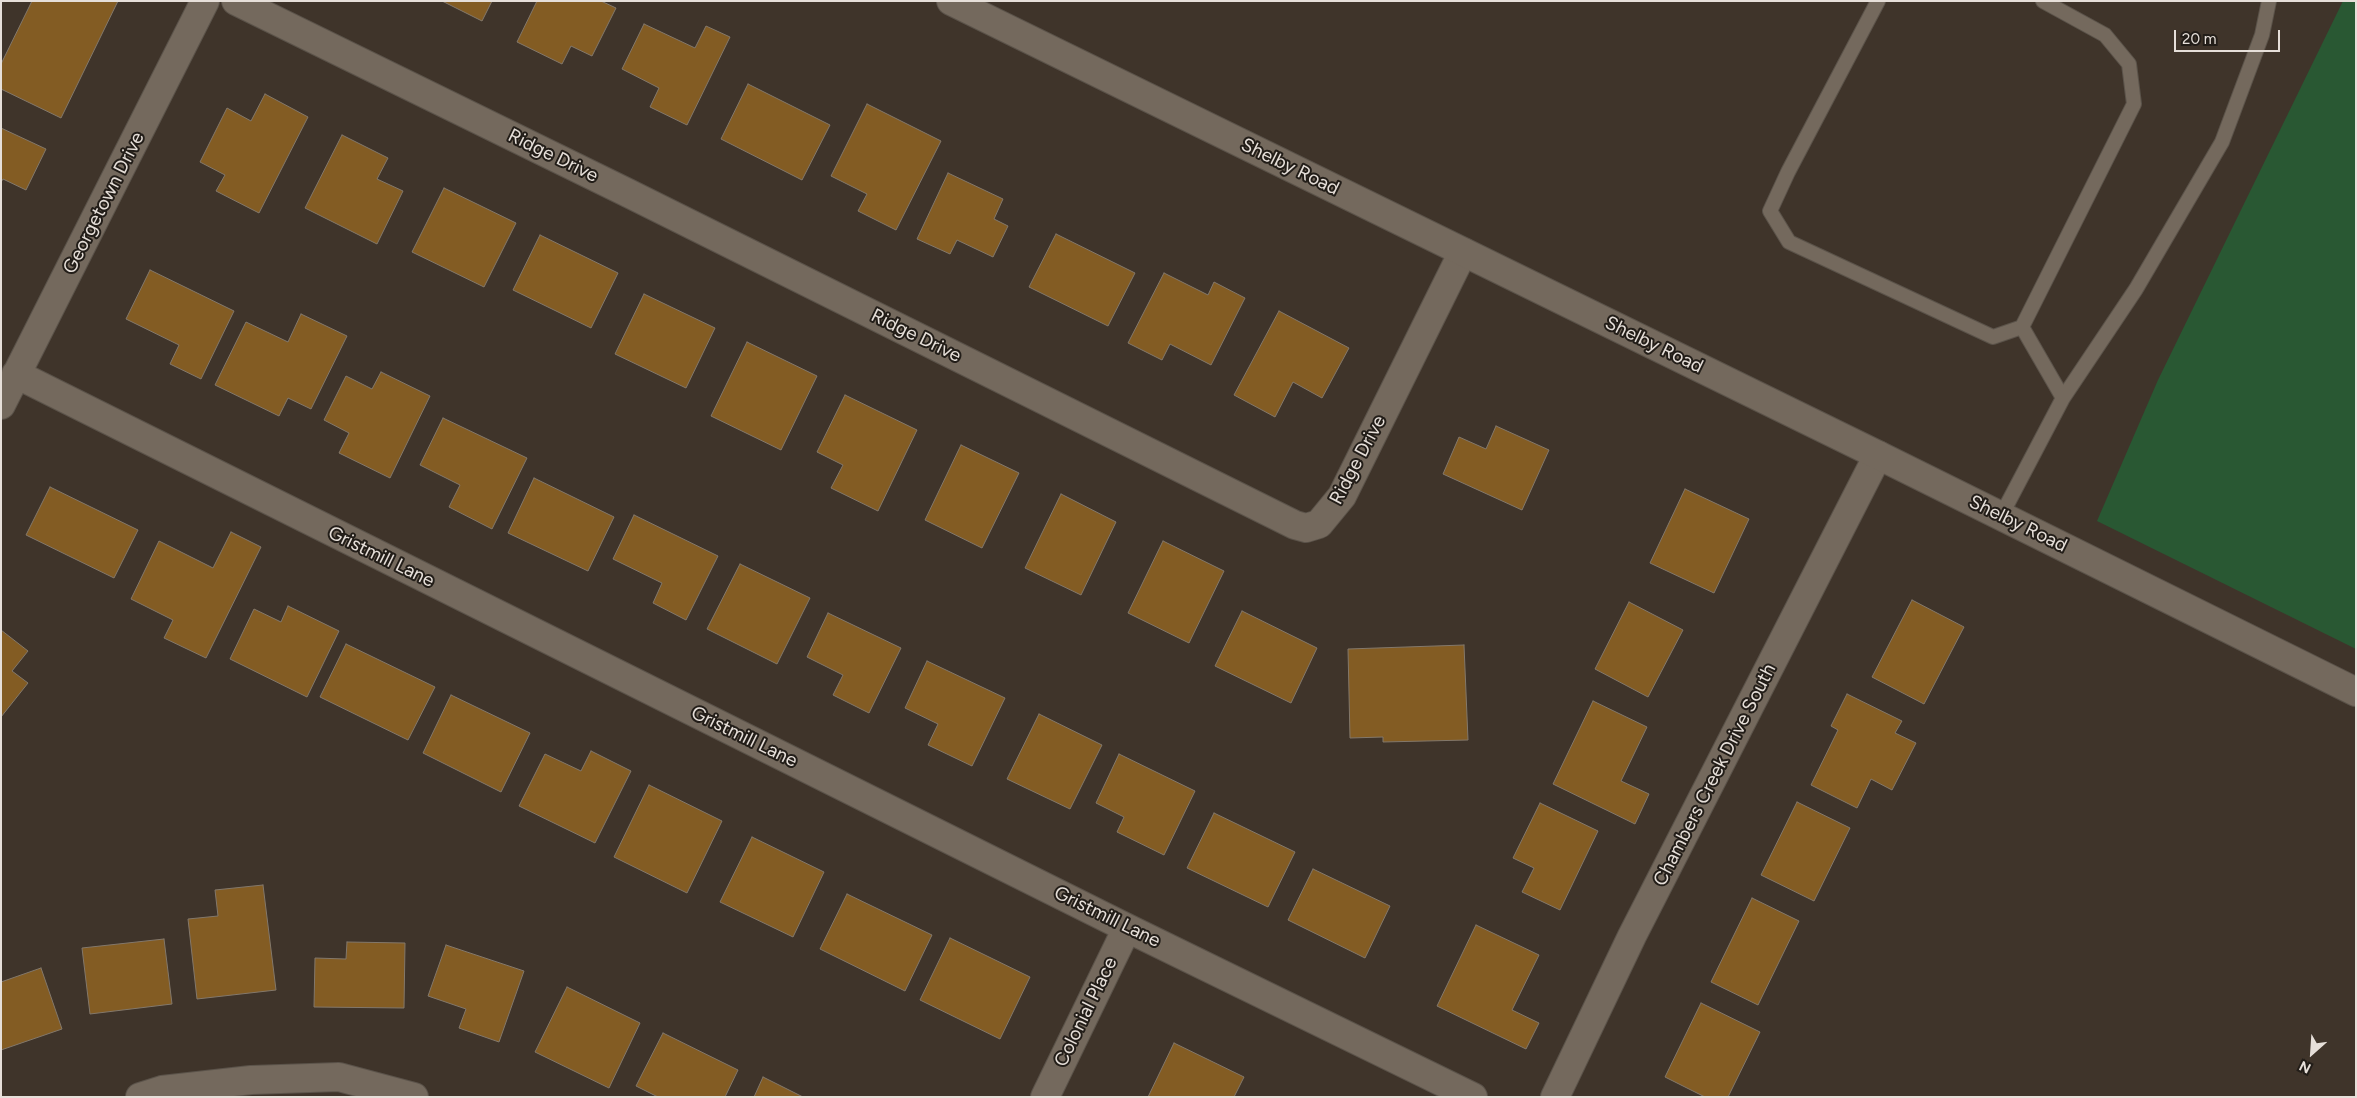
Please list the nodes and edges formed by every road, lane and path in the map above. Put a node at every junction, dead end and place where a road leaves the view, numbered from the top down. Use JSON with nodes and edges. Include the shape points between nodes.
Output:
{"nodes":[{"id":1,"x":205,"y":1,"type":"edge"},
{"id":2,"x":236,"y":1,"type":"edge"},
{"id":3,"x":951,"y":1,"type":"edge"},
{"id":4,"x":1878,"y":1,"type":"edge"},
{"id":5,"x":2043,"y":1,"type":"edge"},
{"id":6,"x":2269,"y":1,"type":"edge"},
{"id":7,"x":1463,"y":252,"type":"junction"},
{"id":8,"x":2022,"y":327,"type":"junction"},
{"id":9,"x":16,"y":374,"type":"junction"},
{"id":10,"x":2063,"y":398,"type":"junction"},
{"id":11,"x":1,"y":405,"type":"edge"},
{"id":12,"x":1878,"y":455,"type":"junction"},
{"id":13,"x":2001,"y":516,"type":"junction"},
{"id":14,"x":2356,"y":692,"type":"edge"},
{"id":15,"x":1128,"y":928,"type":"junction"},
{"id":16,"x":140,"y":1097,"type":"edge"},
{"id":17,"x":414,"y":1097,"type":"edge"},
{"id":18,"x":1045,"y":1097,"type":"edge"},
{"id":19,"x":1473,"y":1097,"type":"edge"},
{"id":20,"x":1555,"y":1097,"type":"edge"}],
"edges":[{"from":1,"to":9,"type":"street","name":"Georgetown Drive"},
{"from":2,"to":7,"type":"street","name":"Ridge Drive","via":[[1306,528],[1320,524],[1342,496]]},
{"from":3,"to":7,"type":"street","name":"Shelby Road"},
{"from":4,"to":8,"type":"lane","via":[[1770,211],[1789,242],[1993,337]]},
{"from":5,"to":8,"type":"lane","via":[[2105,34],[2130,64],[2134,104]]},
{"from":6,"to":10,"type":"lane","via":[[2262,36],[2222,142],[2136,289]]},
{"from":7,"to":12,"type":"street","name":"Shelby Road"},
{"from":8,"to":10,"type":"lane"},
{"from":9,"to":11,"type":"street","name":"Georgetown Drive"},
{"from":9,"to":15,"type":"street","name":"Gristmill Lane"},
{"from":10,"to":13,"type":"lane"},
{"from":12,"to":13,"type":"street","name":"Shelby Road"},
{"from":12,"to":20,"type":"street","name":"Chambers Creek Drive South","via":[[1632,936]]},
{"from":13,"to":14,"type":"street","name":"Shelby Road"},
{"from":15,"to":18,"type":"street","name":"Colonial Place"},
{"from":15,"to":19,"type":"street","name":"Gristmill Lane"},
{"from":16,"to":17,"type":"street","via":[[162,1090],[251,1080],[339,1077]]}]}
